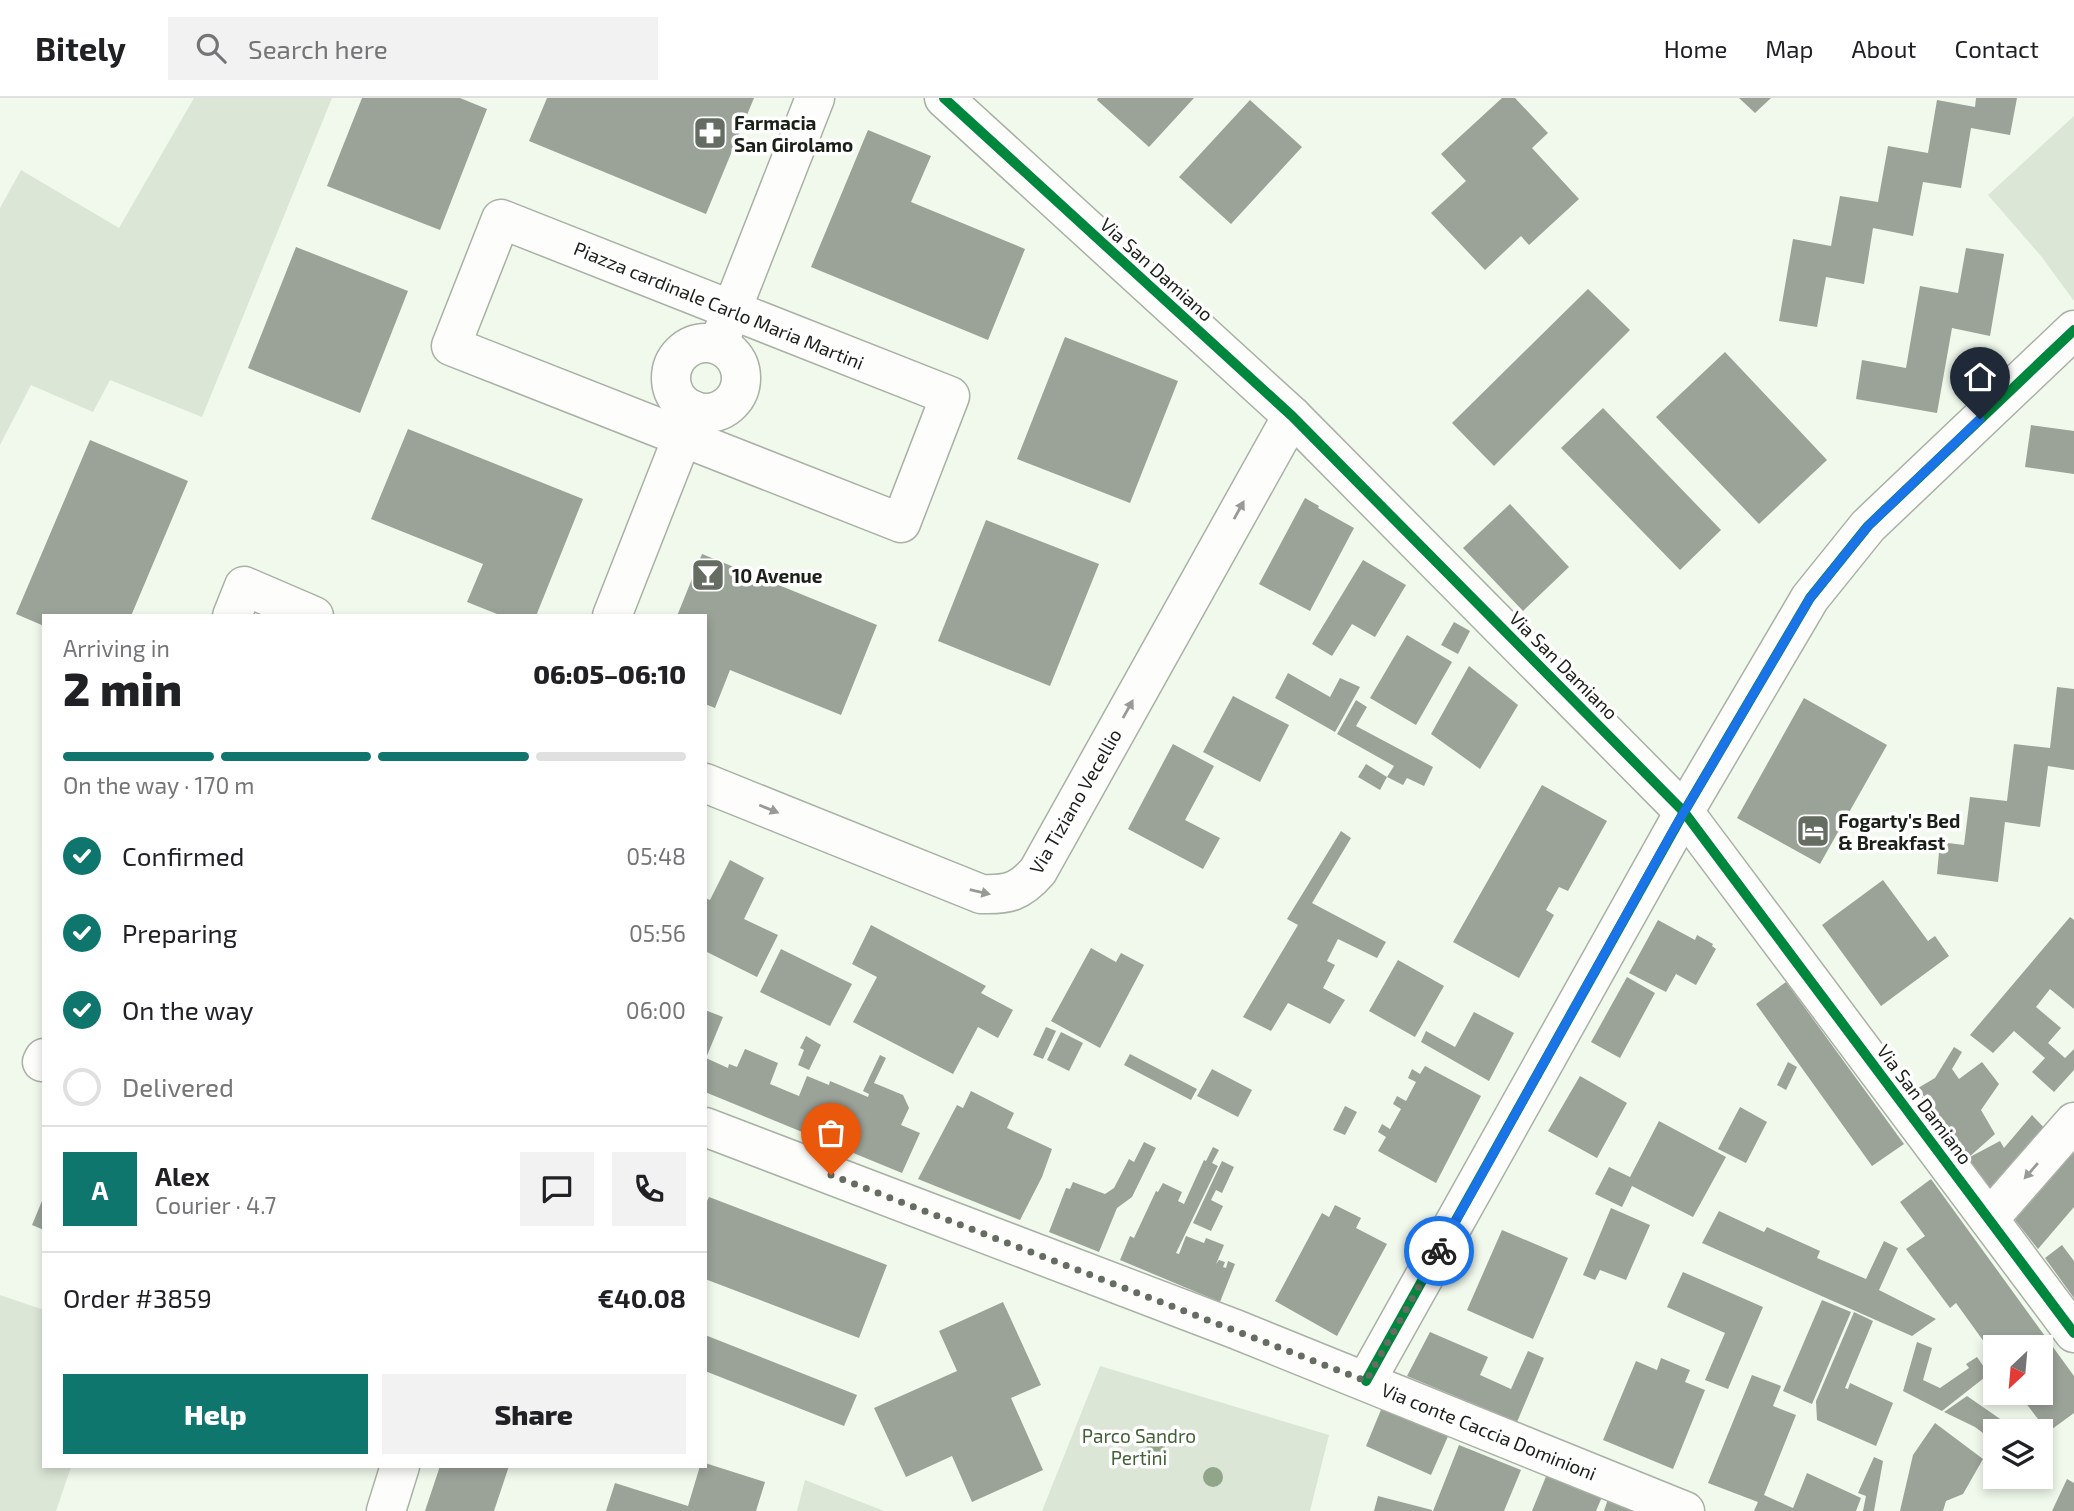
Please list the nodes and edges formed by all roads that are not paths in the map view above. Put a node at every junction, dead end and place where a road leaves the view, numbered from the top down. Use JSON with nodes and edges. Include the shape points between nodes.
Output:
{"nodes":[{"id":1,"x":815,"y":98,"type":"edge"},
{"id":2,"x":944,"y":98,"type":"edge"},
{"id":3,"x":724,"y":328,"type":"junction"},
{"id":4,"x":2074,"y":330,"type":"edge"},
{"id":5,"x":1292,"y":416,"type":"junction"},
{"id":6,"x":687,"y":424,"type":"junction"},
{"id":7,"x":233,"y":614,"type":"edge"},
{"id":8,"x":309,"y":614,"type":"edge"},
{"id":9,"x":613,"y":614,"type":"edge"},
{"id":10,"x":707,"y":784,"type":"edge"},
{"id":11,"x":1684,"y":812,"type":"junction"},
{"id":12,"x":2074,"y":1122,"type":"edge"},
{"id":13,"x":707,"y":1128,"type":"edge"},
{"id":14,"x":1989,"y":1219,"type":"junction"},
{"id":15,"x":2074,"y":1333,"type":"edge"},
{"id":16,"x":1366,"y":1381,"type":"junction"},
{"id":17,"x":399,"y":1468,"type":"edge"},
{"id":18,"x":386,"y":1511,"type":"edge"},
{"id":19,"x":1685,"y":1511,"type":"edge"}],
"edges":[{"from":1,"to":3,"type":"street"},
{"from":2,"to":5,"type":"street","name":"Via San Damiano"},
{"from":3,"to":6,"type":"street","via":[[679,356],[673,365],[671,376]]},
{"from":3,"to":6,"type":"street","via":[[740,369],[738,391],[725,407]]},
{"from":3,"to":6,"type":"street","name":"Piazza cardinale Carlo Maria Martini","via":[[950,396],[901,523]]},
{"from":3,"to":6,"type":"street","name":"Piazza cardinale Carlo Maria Martini","via":[[501,219],[451,346]]},
{"from":4,"to":11,"type":"street","via":[[1868,526],[1828,575]]},
{"from":10,"to":5,"type":"street","name":"Via Tiziano Vecellio","one_way":true,"via":[[981,894],[1013,892],[1027,884]]},
{"from":5,"to":11,"type":"street","name":"Via San Damiano"},
{"from":6,"to":9,"type":"street"},
{"from":7,"to":8,"type":"street","via":[[244,586]]},
{"from":11,"to":14,"type":"street","name":"Via San Damiano"},
{"from":11,"to":16,"type":"street"},
{"from":12,"to":14,"type":"street","one_way":true},
{"from":13,"to":16,"type":"street","name":"Via conte Caccia Dominioni"},
{"from":14,"to":15,"type":"street","name":"Via San Damiano"},
{"from":16,"to":19,"type":"street","name":"Via conte Caccia Dominioni"},
{"from":17,"to":18,"type":"street"}]}
